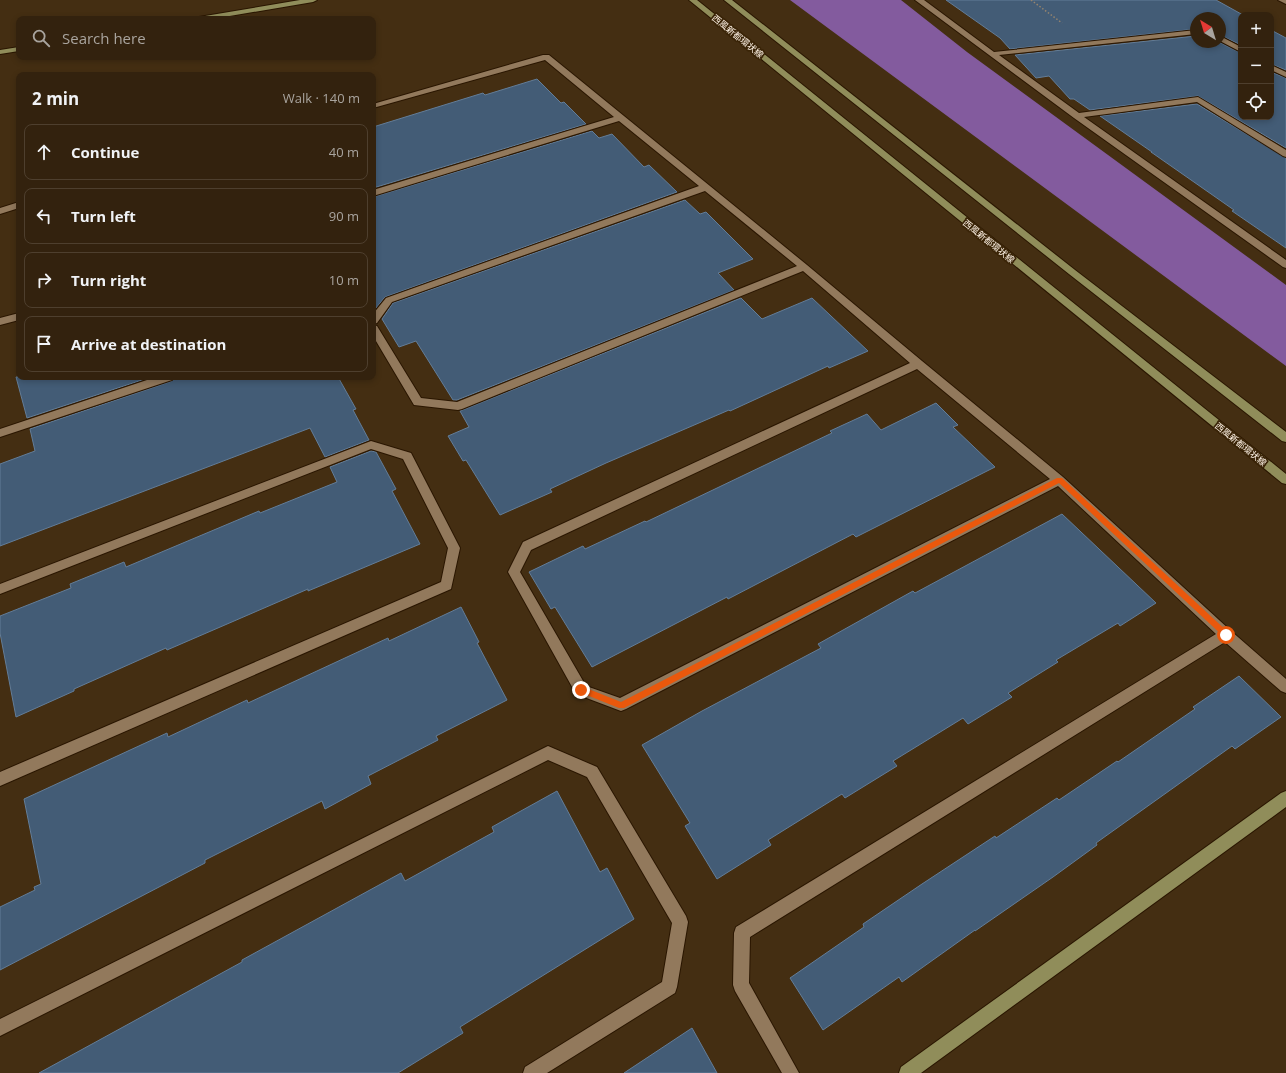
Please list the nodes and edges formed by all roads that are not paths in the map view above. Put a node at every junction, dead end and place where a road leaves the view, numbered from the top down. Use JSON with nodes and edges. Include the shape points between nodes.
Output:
{"nodes":[{"id":1,"x":313,"y":0,"type":"edge"},
{"id":2,"x":693,"y":0,"type":"edge"},
{"id":3,"x":728,"y":0,"type":"edge"},
{"id":4,"x":919,"y":0,"type":"edge"},
{"id":5,"x":1282,"y":0,"type":"edge"},
{"id":6,"x":1286,"y":2,"type":"edge"},
{"id":7,"x":217,"y":16,"type":"edge"},
{"id":8,"x":1190,"y":33,"type":"edge"},
{"id":9,"x":1226,"y":41,"type":"edge"},
{"id":10,"x":1238,"y":48,"type":"edge"},
{"id":11,"x":16,"y":49,"type":"edge"},
{"id":12,"x":0,"y":52,"type":"edge"},
{"id":13,"x":992,"y":54,"type":"junction"},
{"id":14,"x":1274,"y":69,"type":"edge"},
{"id":15,"x":1286,"y":76,"type":"edge"},
{"id":16,"x":376,"y":105,"type":"edge"},
{"id":17,"x":1077,"y":116,"type":"junction"},
{"id":18,"x":619,"y":118,"type":"junction"},
{"id":19,"x":1286,"y":154,"type":"edge"},
{"id":20,"x":706,"y":187,"type":"junction"},
{"id":21,"x":376,"y":191,"type":"edge"},
{"id":22,"x":16,"y":206,"type":"edge"},
{"id":23,"x":0,"y":211,"type":"edge"},
{"id":24,"x":1286,"y":265,"type":"edge"},
{"id":25,"x":804,"y":267,"type":"junction"},
{"id":26,"x":16,"y":317,"type":"edge"},
{"id":27,"x":376,"y":317,"type":"edge"},
{"id":28,"x":0,"y":322,"type":"edge"},
{"id":29,"x":376,"y":333,"type":"edge"},
{"id":30,"x":918,"y":364,"type":"junction"},
{"id":31,"x":159,"y":380,"type":"edge"},
{"id":32,"x":0,"y":433,"type":"edge"},
{"id":33,"x":1286,"y":438,"type":"edge"},
{"id":34,"x":1059,"y":480,"type":"junction"},
{"id":35,"x":1286,"y":480,"type":"edge"},
{"id":36,"x":0,"y":589,"type":"edge"},
{"id":37,"x":1226,"y":635,"type":"junction"},
{"id":38,"x":1286,"y":687,"type":"edge"},
{"id":39,"x":0,"y":779,"type":"edge"},
{"id":40,"x":1286,"y":798,"type":"edge"},
{"id":41,"x":0,"y":1028,"type":"edge"},
{"id":42,"x":531,"y":1073,"type":"edge"},
{"id":43,"x":791,"y":1073,"type":"edge"},
{"id":44,"x":907,"y":1073,"type":"edge"}],
"edges":[{"from":1,"to":7,"type":"street"},
{"from":2,"to":35,"type":"street","name":"西風新都環状線"},
{"from":3,"to":33,"type":"street","name":"西風新都環状線"},
{"from":4,"to":13,"type":"street"},
{"from":5,"to":6,"type":"street"},
{"from":8,"to":13,"type":"street"},
{"from":9,"to":10,"type":"street"},
{"from":11,"to":12,"type":"street"},
{"from":13,"to":17,"type":"street"},
{"from":14,"to":15,"type":"street"},
{"from":16,"to":18,"type":"street","via":[[546,57]]},
{"from":17,"to":19,"type":"street","via":[[1198,99]]},
{"from":17,"to":24,"type":"street"},
{"from":18,"to":20,"type":"street"},
{"from":18,"to":21,"type":"street"},
{"from":20,"to":25,"type":"street"},
{"from":20,"to":27,"type":"street","via":[[389,300]]},
{"from":22,"to":23,"type":"street"},
{"from":25,"to":29,"type":"street","via":[[458,406],[418,402]]},
{"from":25,"to":30,"type":"street"},
{"from":26,"to":28,"type":"street"},
{"from":30,"to":34,"type":"street"},
{"from":30,"to":34,"type":"street","via":[[527,546],[514,572],[581,690],[621,705]]},
{"from":31,"to":32,"type":"street"},
{"from":34,"to":37,"type":"street"},
{"from":36,"to":39,"type":"street","via":[[371,445],[407,456],[454,548],[448,585]]},
{"from":37,"to":38,"type":"street"},
{"from":37,"to":43,"type":"street","via":[[742,933],[741,985]]},
{"from":40,"to":44,"type":"street"},
{"from":41,"to":42,"type":"street","via":[[548,753],[592,772],[680,922],[669,986]]}]}
